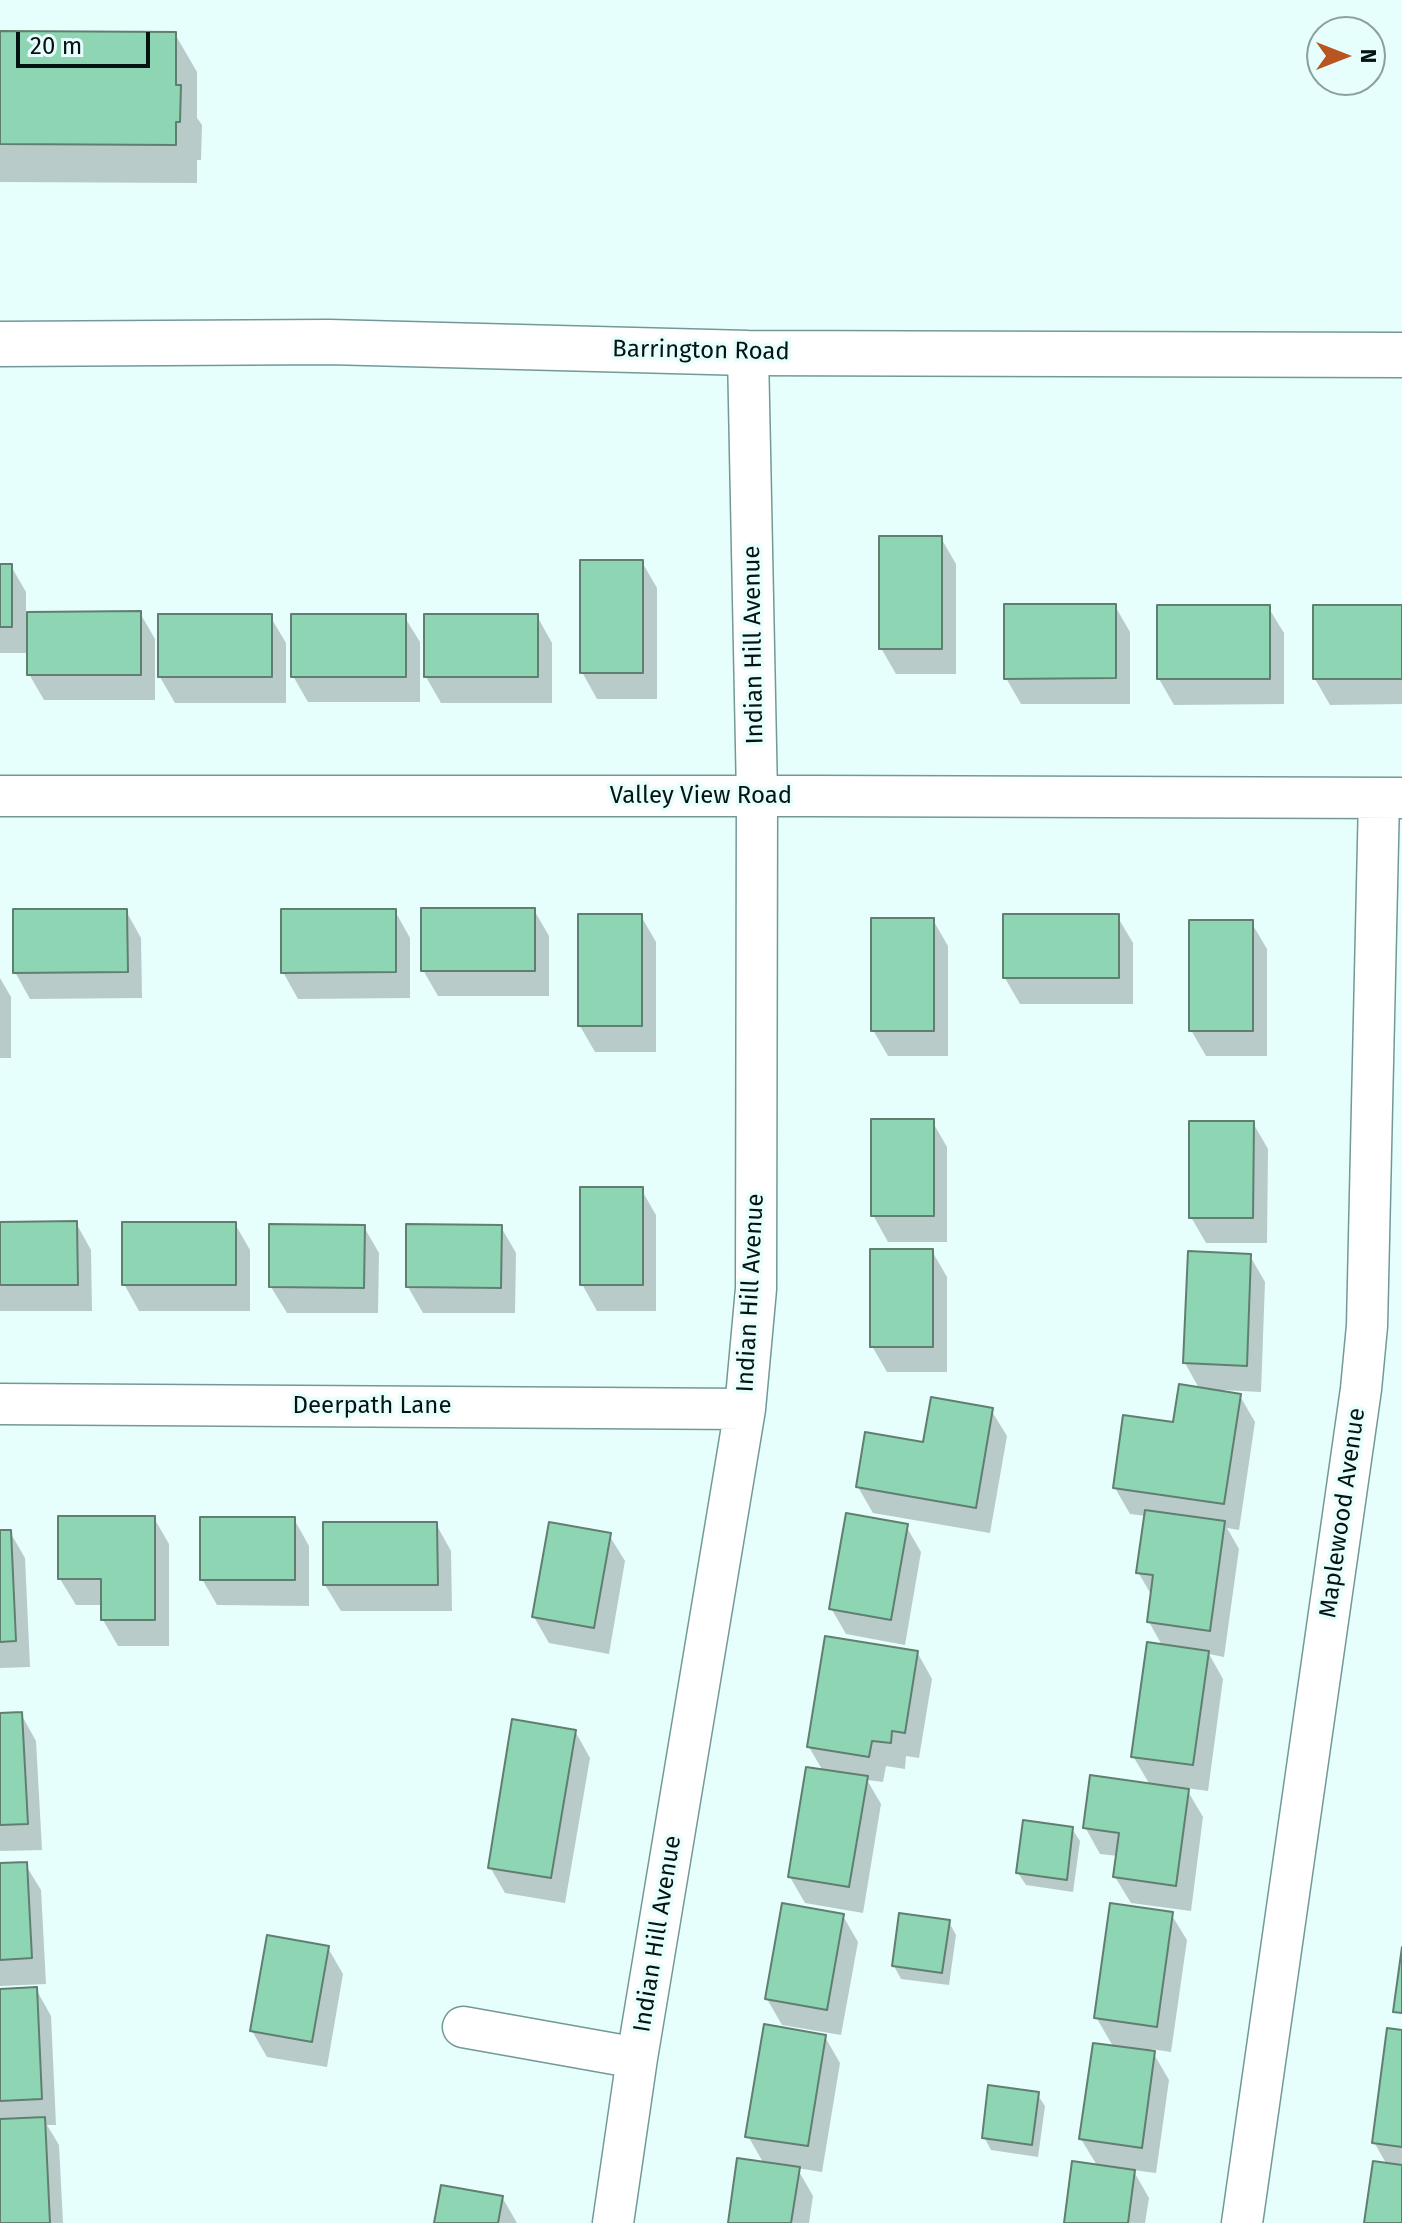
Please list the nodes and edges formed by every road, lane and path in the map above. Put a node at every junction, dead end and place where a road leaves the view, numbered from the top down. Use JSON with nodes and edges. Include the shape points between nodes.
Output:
{"nodes":[{"id":1,"x":0,"y":344,"type":"edge"},
{"id":2,"x":748,"y":353,"type":"junction"},
{"id":3,"x":1402,"y":355,"type":"edge"},
{"id":4,"x":0,"y":796,"type":"edge"},
{"id":5,"x":757,"y":796,"type":"junction"},
{"id":6,"x":1391,"y":798,"type":"edge"},
{"id":7,"x":0,"y":1404,"type":"edge"},
{"id":8,"x":745,"y":1409,"type":"junction"},
{"id":9,"x":463,"y":2027,"type":"dead end"},
{"id":10,"x":637,"y":2058,"type":"junction"},
{"id":11,"x":613,"y":2223,"type":"edge"},
{"id":12,"x":1242,"y":2223,"type":"edge"}],
"edges":[{"from":1,"to":2,"type":"main road","name":"Barrington Road","via":[[329,342]]},
{"from":2,"to":3,"type":"main road","name":"Barrington Road"},
{"from":2,"to":5,"type":"street","name":"Indian Hill Avenue"},
{"from":4,"to":5,"type":"street","name":"Valley View Road"},
{"from":5,"to":6,"type":"street","name":"Valley View Road"},
{"from":5,"to":8,"type":"street","name":"Indian Hill Avenue","via":[[756,1289]]},
{"from":6,"to":12,"type":"street","name":"Maplewood Avenue","via":[[1361,1389]]},
{"from":7,"to":8,"type":"street","name":"Deerpath Lane"},
{"from":8,"to":10,"type":"street","name":"Indian Hill Avenue"},
{"from":9,"to":10,"type":"street"},
{"from":10,"to":11,"type":"street","name":"Indian Hill Avenue"}]}
